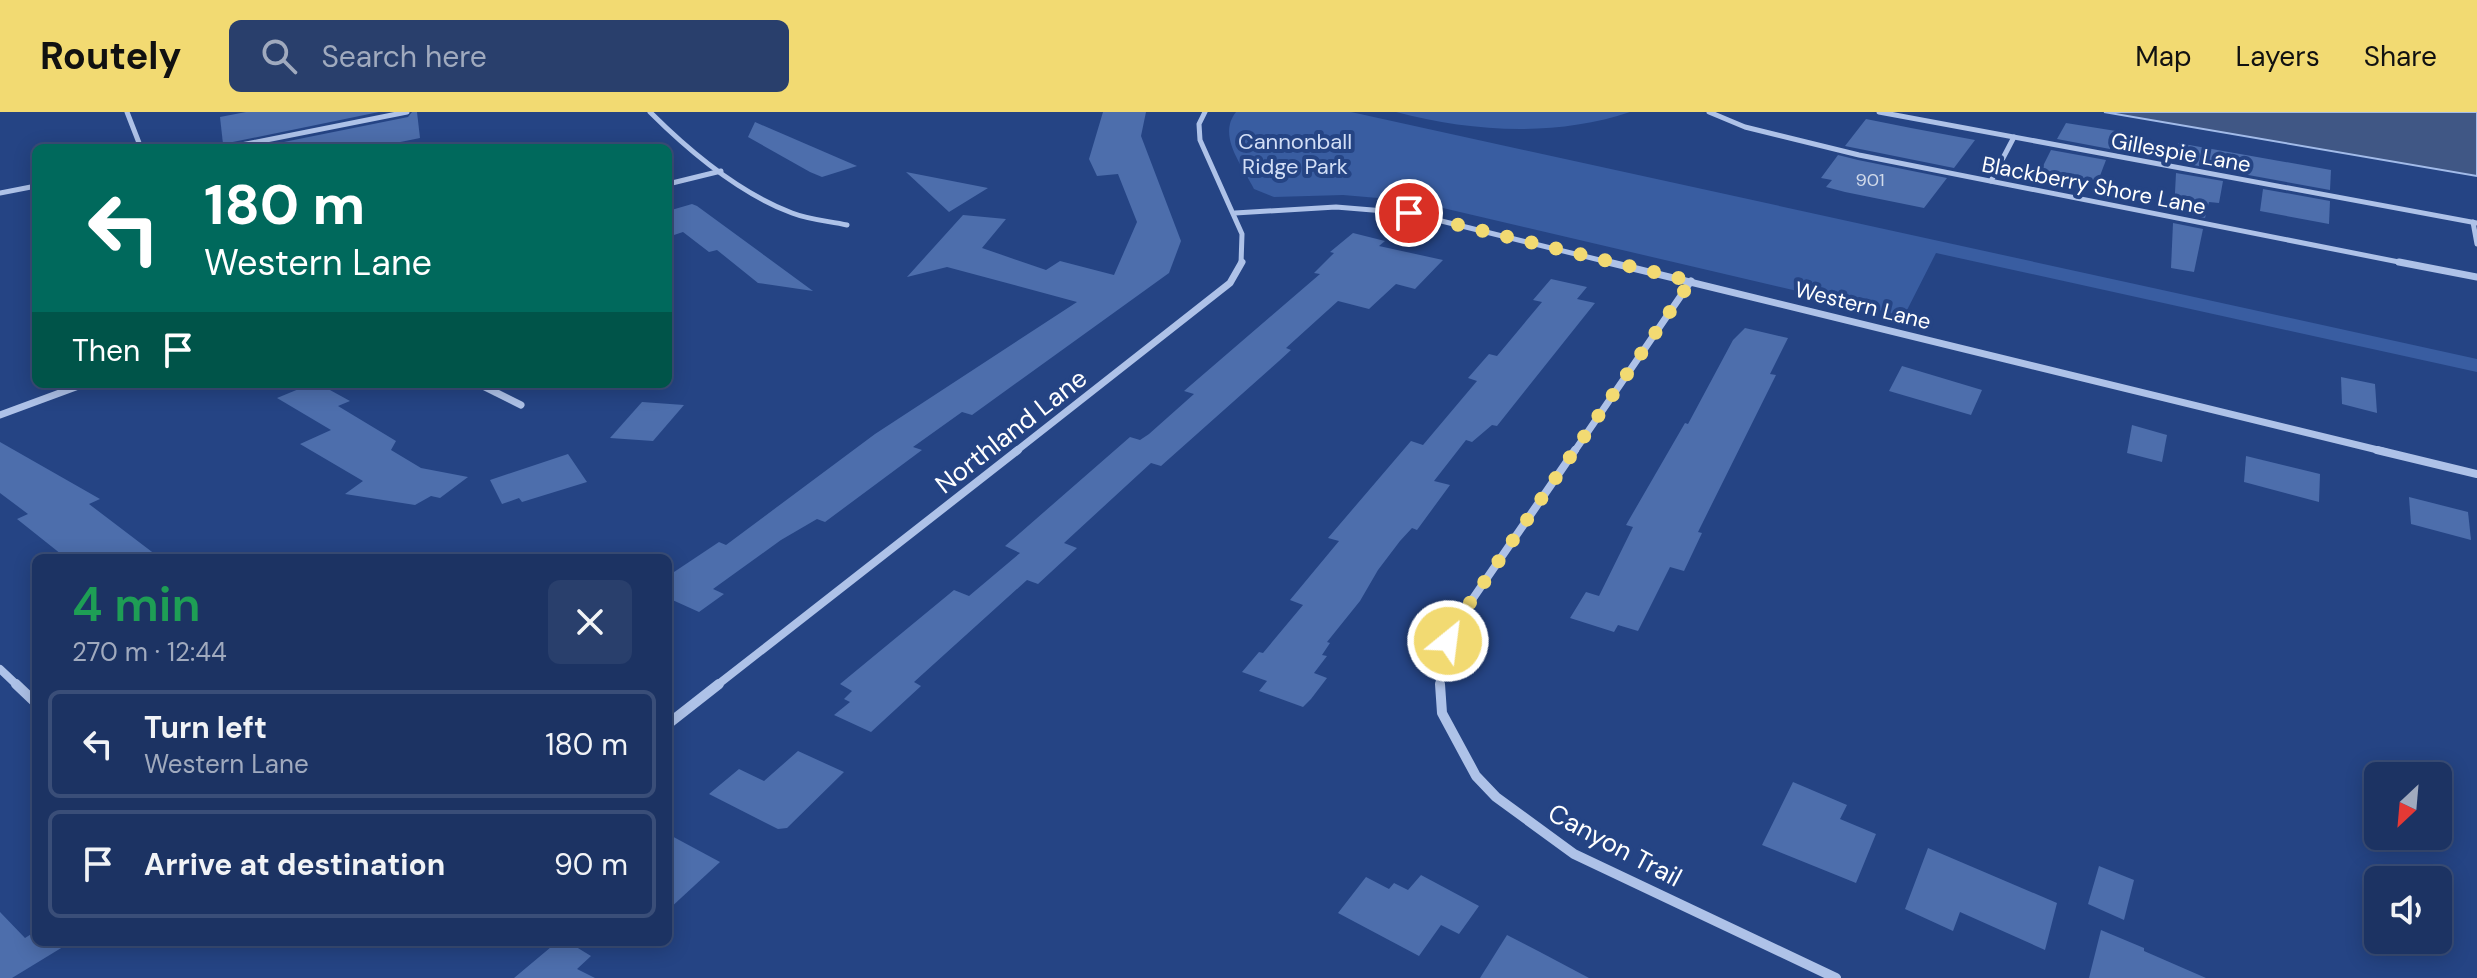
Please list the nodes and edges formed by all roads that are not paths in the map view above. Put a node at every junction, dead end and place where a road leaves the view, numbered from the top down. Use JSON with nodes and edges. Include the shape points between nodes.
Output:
{"nodes":[{"id":1,"x":127,"y":112,"type":"edge"},
{"id":2,"x":407,"y":112,"type":"edge"},
{"id":3,"x":650,"y":112,"type":"edge"},
{"id":4,"x":1205,"y":112,"type":"edge"},
{"id":5,"x":1709,"y":112,"type":"edge"},
{"id":6,"x":1879,"y":112,"type":"edge"},
{"id":7,"x":2014,"y":137,"type":"junction"},
{"id":8,"x":139,"y":144,"type":"edge"},
{"id":9,"x":246,"y":144,"type":"edge"},
{"id":10,"x":721,"y":171,"type":"junction"},
{"id":11,"x":1991,"y":181,"type":"junction"},
{"id":12,"x":672,"y":183,"type":"edge"},
{"id":13,"x":32,"y":187,"type":"edge"},
{"id":14,"x":0,"y":193,"type":"edge"},
{"id":15,"x":1235,"y":213,"type":"junction"},
{"id":16,"x":2475,"y":222,"type":"edge"},
{"id":17,"x":847,"y":225,"type":"dead end"},
{"id":18,"x":2477,"y":244,"type":"edge"},
{"id":19,"x":2477,"y":277,"type":"edge"},
{"id":20,"x":1691,"y":281,"type":"junction"},
{"id":21,"x":73,"y":388,"type":"edge"},
{"id":22,"x":487,"y":388,"type":"edge"},
{"id":23,"x":521,"y":405,"type":"dead end"},
{"id":24,"x":0,"y":415,"type":"edge"},
{"id":25,"x":2477,"y":474,"type":"edge"},
{"id":26,"x":0,"y":669,"type":"edge"},
{"id":27,"x":32,"y":699,"type":"edge"},
{"id":28,"x":672,"y":721,"type":"edge"},
{"id":29,"x":1836,"y":978,"type":"edge"}],
"edges":[{"from":1,"to":8,"type":"street"},
{"from":2,"to":9,"type":"street"},
{"from":3,"to":10,"type":"street"},
{"from":4,"to":15,"type":"street","name":"Northland Lane","via":[[1198,141]]},
{"from":5,"to":11,"type":"street","name":"Blackberry Shore Lane","via":[[1814,145]]},
{"from":6,"to":7,"type":"street","name":"Gillespie Lane"},
{"from":7,"to":11,"type":"street"},
{"from":7,"to":16,"type":"street","name":"Gillespie Lane"},
{"from":10,"to":12,"type":"street"},
{"from":10,"to":17,"type":"street","via":[[790,213]]},
{"from":11,"to":19,"type":"street","name":"Blackberry Shore Lane"},
{"from":13,"to":14,"type":"street"},
{"from":15,"to":20,"type":"street","name":"Western Lane","via":[[1336,207],[1409,213]]},
{"from":15,"to":28,"type":"street","name":"Northland Lane","via":[[1245,247],[1242,265],[1224,288]]},
{"from":16,"to":18,"type":"street"},
{"from":20,"to":25,"type":"street","name":"Western Lane"},
{"from":20,"to":29,"type":"street","name":"Canyon Trail","via":[[1454,626],[1439,665],[1442,713],[1476,776],[1523,820],[1574,854]]},
{"from":21,"to":24,"type":"street"},
{"from":22,"to":23,"type":"street"},
{"from":26,"to":27,"type":"street"}]}
